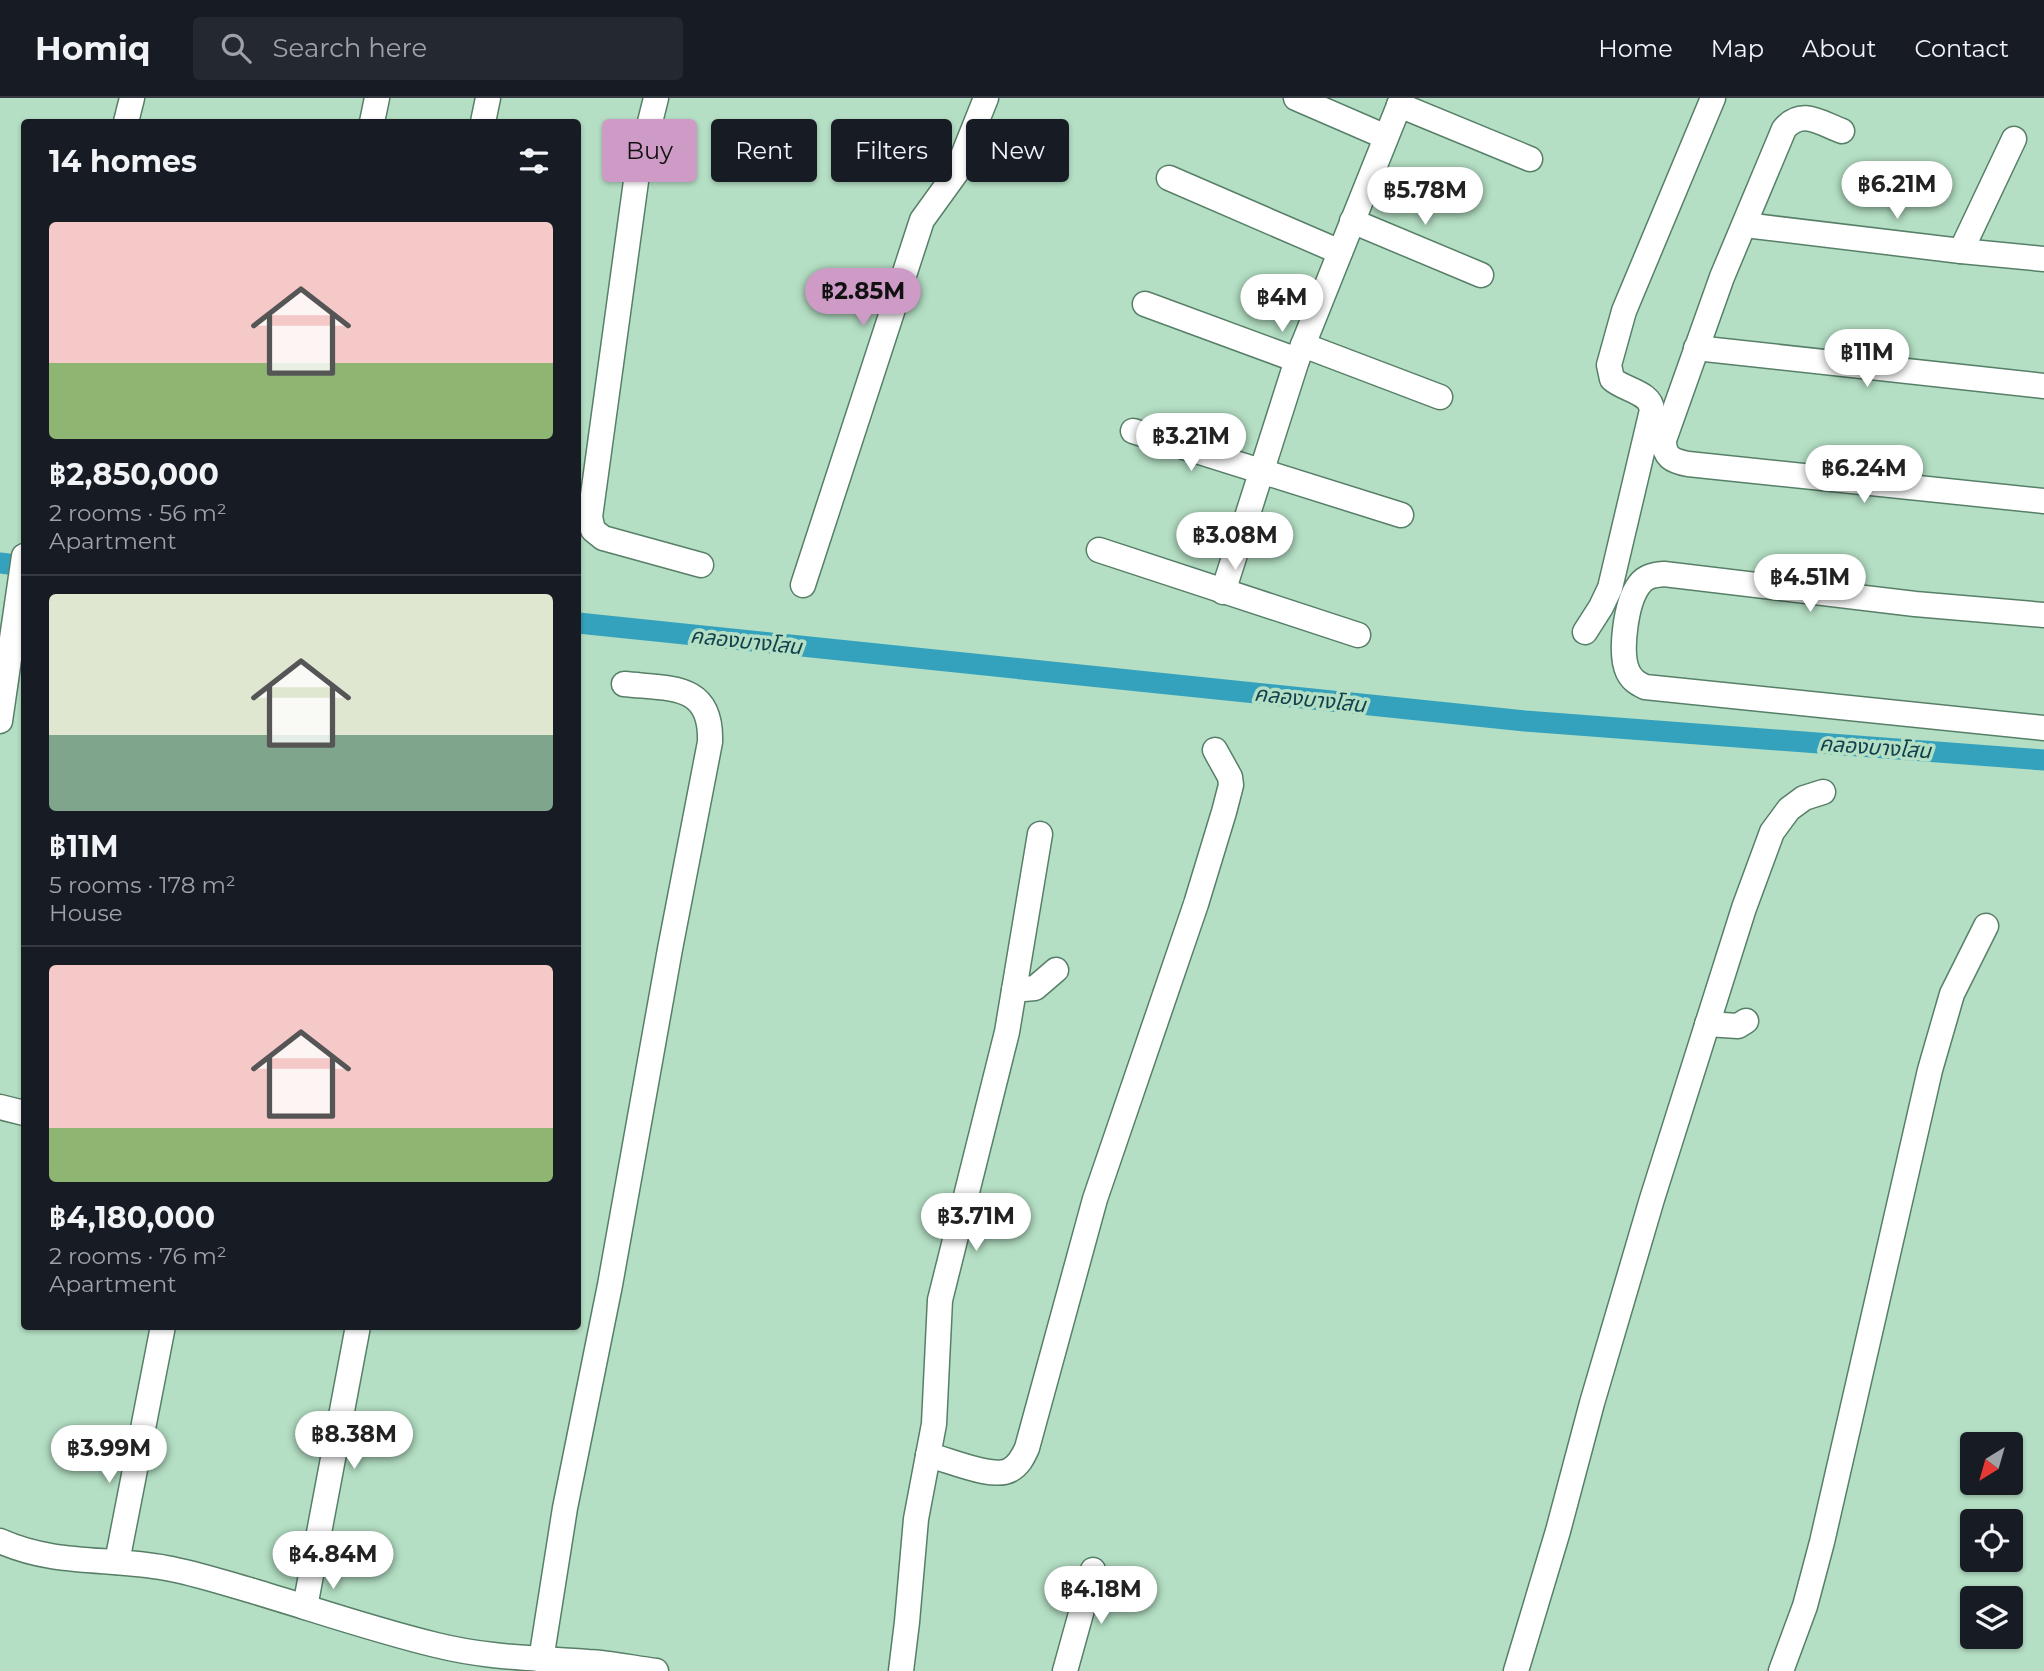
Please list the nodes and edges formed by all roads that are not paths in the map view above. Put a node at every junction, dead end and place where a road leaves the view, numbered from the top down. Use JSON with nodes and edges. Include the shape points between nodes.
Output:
{"nodes":[{"id":1,"x":132,"y":98,"type":"edge"},
{"id":2,"x":377,"y":98,"type":"edge"},
{"id":3,"x":488,"y":98,"type":"edge"},
{"id":4,"x":656,"y":98,"type":"edge"},
{"id":5,"x":986,"y":98,"type":"edge"},
{"id":6,"x":1296,"y":98,"type":"edge"},
{"id":7,"x":1713,"y":98,"type":"edge"},
{"id":8,"x":1401,"y":101,"type":"edge"},
{"id":9,"x":127,"y":119,"type":"edge"},
{"id":10,"x":373,"y":119,"type":"edge"},
{"id":11,"x":484,"y":119,"type":"edge"},
{"id":12,"x":1842,"y":131,"type":"dead end"},
{"id":13,"x":1385,"y":137,"type":"junction"},
{"id":14,"x":2014,"y":139,"type":"dead end"},
{"id":15,"x":1530,"y":159,"type":"dead end"},
{"id":16,"x":952,"y":166,"type":"edge"},
{"id":17,"x":958,"y":168,"type":"junction"},
{"id":18,"x":1169,"y":178,"type":"dead end"},
{"id":19,"x":1352,"y":221,"type":"junction"},
{"id":20,"x":1745,"y":225,"type":"junction"},
{"id":21,"x":1961,"y":251,"type":"junction"},
{"id":22,"x":1340,"y":252,"type":"junction"},
{"id":23,"x":2044,"y":259,"type":"edge"},
{"id":24,"x":1481,"y":275,"type":"dead end"},
{"id":25,"x":1146,"y":304,"type":"dead end"},
{"id":26,"x":1696,"y":348,"type":"junction"},
{"id":27,"x":1300,"y":352,"type":"junction"},
{"id":28,"x":2044,"y":386,"type":"edge"},
{"id":29,"x":1440,"y":397,"type":"dead end"},
{"id":30,"x":1133,"y":430,"type":"dead end"},
{"id":31,"x":1262,"y":471,"type":"junction"},
{"id":32,"x":2044,"y":501,"type":"edge"},
{"id":33,"x":1401,"y":515,"type":"dead end"},
{"id":34,"x":1099,"y":550,"type":"dead end"},
{"id":35,"x":701,"y":565,"type":"dead end"},
{"id":36,"x":21,"y":574,"type":"edge"},
{"id":37,"x":803,"y":584,"type":"dead end"},
{"id":38,"x":1223,"y":592,"type":"junction"},
{"id":39,"x":2044,"y":615,"type":"edge"},
{"id":40,"x":1585,"y":632,"type":"dead end"},
{"id":41,"x":1358,"y":635,"type":"dead end"},
{"id":42,"x":624,"y":684,"type":"dead end"},
{"id":43,"x":0,"y":721,"type":"edge"},
{"id":44,"x":2044,"y":728,"type":"edge"},
{"id":45,"x":1215,"y":750,"type":"dead end"},
{"id":46,"x":1823,"y":792,"type":"dead end"},
{"id":47,"x":1040,"y":834,"type":"dead end"},
{"id":48,"x":1986,"y":926,"type":"dead end"},
{"id":49,"x":1056,"y":970,"type":"dead end"},
{"id":50,"x":1014,"y":990,"type":"junction"},
{"id":51,"x":1746,"y":1021,"type":"dead end"},
{"id":52,"x":1707,"y":1024,"type":"junction"},
{"id":53,"x":0,"y":1107,"type":"edge"},
{"id":54,"x":21,"y":1112,"type":"edge"},
{"id":55,"x":162,"y":1330,"type":"edge"},
{"id":56,"x":357,"y":1330,"type":"edge"},
{"id":57,"x":928,"y":1455,"type":"junction"},
{"id":58,"x":0,"y":1541,"type":"edge"},
{"id":59,"x":117,"y":1562,"type":"junction"},
{"id":60,"x":1093,"y":1570,"type":"dead end"},
{"id":61,"x":305,"y":1607,"type":"junction"},
{"id":62,"x":541,"y":1660,"type":"junction"},
{"id":63,"x":648,"y":1670,"type":"edge"},
{"id":64,"x":901,"y":1671,"type":"edge"},
{"id":65,"x":1065,"y":1671,"type":"edge"},
{"id":66,"x":1516,"y":1671,"type":"edge"},
{"id":67,"x":1782,"y":1671,"type":"edge"}],
"edges":[{"from":1,"to":9,"type":"street"},
{"from":2,"to":10,"type":"street"},
{"from":3,"to":11,"type":"street"},
{"from":4,"to":35,"type":"street","via":[[637,174],[590,517],[593,530],[603,538]]},
{"from":5,"to":17,"type":"street"},
{"from":6,"to":13,"type":"street"},
{"from":7,"to":40,"type":"street","via":[[1612,348],[1612,379],[1647,398],[1652,410],[1610,588]]},
{"from":8,"to":13,"type":"street"},
{"from":8,"to":15,"type":"street"},
{"from":12,"to":20,"type":"street","via":[[1806,117],[1789,123]]},
{"from":13,"to":19,"type":"street"},
{"from":14,"to":21,"type":"street"},
{"from":16,"to":17,"type":"street"},
{"from":17,"to":37,"type":"street","via":[[922,220]]},
{"from":18,"to":22,"type":"street"},
{"from":19,"to":22,"type":"street"},
{"from":19,"to":24,"type":"street"},
{"from":20,"to":21,"type":"street"},
{"from":20,"to":26,"type":"street"},
{"from":21,"to":23,"type":"street"},
{"from":22,"to":27,"type":"street"},
{"from":25,"to":27,"type":"street"},
{"from":26,"to":28,"type":"street"},
{"from":26,"to":32,"type":"street","via":[[1664,440],[1670,459]]},
{"from":27,"to":29,"type":"street"},
{"from":27,"to":31,"type":"street"},
{"from":30,"to":31,"type":"street"},
{"from":31,"to":33,"type":"street"},
{"from":31,"to":38,"type":"street"},
{"from":34,"to":38,"type":"street"},
{"from":36,"to":43,"type":"street"},
{"from":38,"to":41,"type":"street"},
{"from":39,"to":44,"type":"street","via":[[1664,574],[1639,584],[1624,634],[1627,670],[1633,681],[1644,687]]},
{"from":42,"to":62,"type":"street","via":[[697,698],[706,709],[710,742],[565,1508]]},
{"from":45,"to":57,"type":"street","via":[[1230,776],[1224,812],[1095,1199],[1027,1448],[1008,1471],[994,1473]]},
{"from":46,"to":52,"type":"street","via":[[1789,809],[1772,832]]},
{"from":47,"to":50,"type":"street"},
{"from":48,"to":67,"type":"street","via":[[1952,994],[1930,1070],[1822,1542]]},
{"from":49,"to":50,"type":"street","via":[[1035,988]]},
{"from":50,"to":57,"type":"street","via":[[940,1300],[934,1424]]},
{"from":51,"to":52,"type":"street","via":[[1730,1027]]},
{"from":52,"to":66,"type":"street"},
{"from":53,"to":54,"type":"street"},
{"from":55,"to":59,"type":"street"},
{"from":56,"to":61,"type":"street"},
{"from":57,"to":64,"type":"street","via":[[916,1519]]},
{"from":58,"to":59,"type":"street","via":[[71,1561]]},
{"from":59,"to":61,"type":"street","via":[[167,1568]]},
{"from":60,"to":65,"type":"street"},
{"from":61,"to":62,"type":"street","via":[[435,1645]]},
{"from":62,"to":63,"type":"street"}]}
